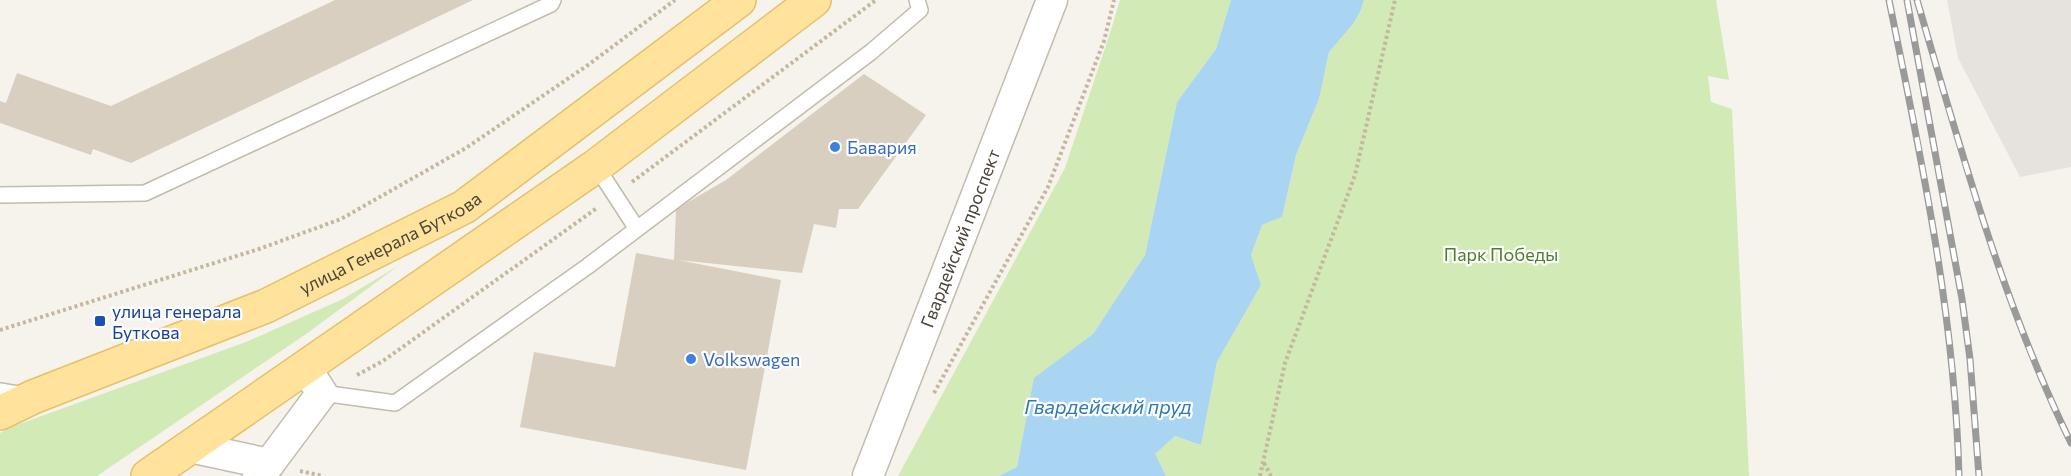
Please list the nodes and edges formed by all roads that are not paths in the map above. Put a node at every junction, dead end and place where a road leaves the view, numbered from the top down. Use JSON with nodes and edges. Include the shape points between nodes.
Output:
{"nodes":[{"id":1,"x":553,"y":0,"type":"edge"},
{"id":2,"x":739,"y":0,"type":"edge"},
{"id":3,"x":814,"y":0,"type":"edge"},
{"id":4,"x":917,"y":0,"type":"edge"},
{"id":5,"x":1052,"y":0,"type":"edge"},
{"id":6,"x":596,"y":166,"type":"junction"},
{"id":7,"x":0,"y":195,"type":"edge"},
{"id":8,"x":637,"y":229,"type":"junction"},
{"id":9,"x":314,"y":380,"type":"junction"},
{"id":10,"x":0,"y":391,"type":"edge"},
{"id":11,"x":33,"y":397,"type":"junction"},
{"id":12,"x":0,"y":413,"type":"edge"},
{"id":13,"x":190,"y":447,"type":"junction"},
{"id":14,"x":263,"y":470,"type":"edge"},
{"id":15,"x":148,"y":476,"type":"edge"},
{"id":16,"x":868,"y":476,"type":"edge"}],
"edges":[{"from":1,"to":7,"type":"lane","via":[[145,193]]},
{"from":2,"to":11,"type":"main road","name":"улица Генерала Буткова","via":[[464,207],[266,306]]},
{"from":3,"to":6,"type":"main road"},
{"from":4,"to":8,"type":"lane","via":[[921,10],[871,52]]},
{"from":5,"to":16,"type":"street","name":"Гвардейский проспект"},
{"from":6,"to":8,"type":"lane"},
{"from":6,"to":9,"type":"main road"},
{"from":8,"to":9,"type":"lane","via":[[395,403]]},
{"from":9,"to":13,"type":"main road"},
{"from":9,"to":14,"type":"street"},
{"from":10,"to":11,"type":"lane"},
{"from":11,"to":12,"type":"main road","name":"улица Генерала Буткова"},
{"from":13,"to":14,"type":"street"},
{"from":13,"to":15,"type":"main road"}]}
